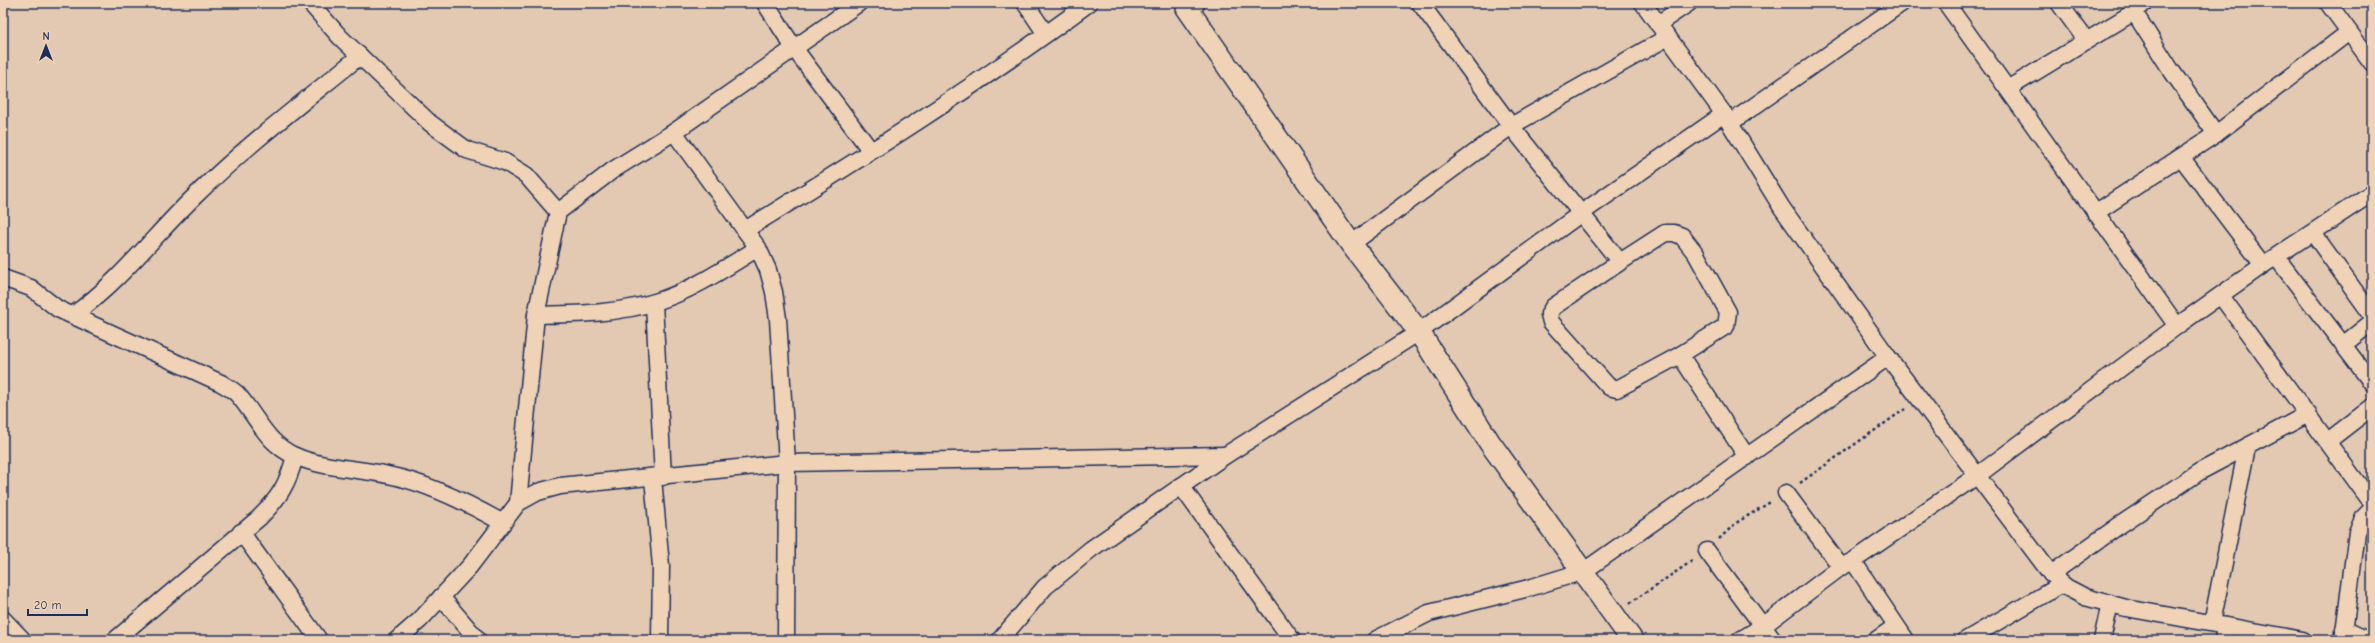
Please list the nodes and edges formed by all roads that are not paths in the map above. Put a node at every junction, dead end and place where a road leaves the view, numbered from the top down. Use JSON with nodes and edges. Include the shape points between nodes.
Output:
{"nodes":[{"id":1,"x":310,"y":3,"type":"edge"},
{"id":2,"x":765,"y":3,"type":"edge"},
{"id":3,"x":859,"y":3,"type":"edge"},
{"id":4,"x":1025,"y":3,"type":"edge"},
{"id":5,"x":1089,"y":3,"type":"edge"},
{"id":6,"x":1420,"y":3,"type":"edge"},
{"id":7,"x":1643,"y":3,"type":"edge"},
{"id":8,"x":1689,"y":3,"type":"edge"},
{"id":9,"x":1902,"y":3,"type":"edge"},
{"id":10,"x":1946,"y":3,"type":"edge"},
{"id":11,"x":2059,"y":3,"type":"edge"},
{"id":12,"x":2328,"y":3,"type":"edge"},
{"id":13,"x":1188,"y":5,"type":"edge"},
{"id":14,"x":2139,"y":8,"type":"edge"},
{"id":15,"x":1658,"y":24,"type":"junction"},
{"id":16,"x":2348,"y":32,"type":"junction"},
{"id":17,"x":1046,"y":34,"type":"junction"},
{"id":18,"x":1668,"y":37,"type":"junction"},
{"id":19,"x":2086,"y":40,"type":"junction"},
{"id":20,"x":794,"y":48,"type":"junction"},
{"id":21,"x":360,"y":56,"type":"junction"},
{"id":22,"x":2372,"y":63,"type":"edge"},
{"id":23,"x":2009,"y":88,"type":"junction"},
{"id":24,"x":1727,"y":119,"type":"junction"},
{"id":25,"x":1511,"y":126,"type":"junction"},
{"id":26,"x":674,"y":132,"type":"junction"},
{"id":27,"x":2216,"y":134,"type":"junction"},
{"id":28,"x":871,"y":151,"type":"junction"},
{"id":29,"x":2181,"y":157,"type":"junction"},
{"id":30,"x":2372,"y":193,"type":"edge"},
{"id":31,"x":558,"y":212,"type":"junction"},
{"id":32,"x":2095,"y":213,"type":"junction"},
{"id":33,"x":1580,"y":214,"type":"junction"},
{"id":34,"x":745,"y":230,"type":"junction"},
{"id":35,"x":2313,"y":233,"type":"junction"},
{"id":36,"x":1351,"y":244,"type":"junction"},
{"id":37,"x":758,"y":248,"type":"junction"},
{"id":38,"x":1620,"y":262,"type":"junction"},
{"id":39,"x":2270,"y":262,"type":"junction"},
{"id":40,"x":3,"y":278,"type":"edge"},
{"id":41,"x":2221,"y":296,"type":"junction"},
{"id":42,"x":654,"y":303,"type":"junction"},
{"id":43,"x":73,"y":315,"type":"junction"},
{"id":44,"x":2372,"y":315,"type":"edge"},
{"id":45,"x":536,"y":316,"type":"junction"},
{"id":46,"x":2372,"y":322,"type":"edge"},
{"id":47,"x":2177,"y":326,"type":"junction"},
{"id":48,"x":1419,"y":332,"type":"junction"},
{"id":49,"x":2343,"y":345,"type":"junction"},
{"id":50,"x":1680,"y":355,"type":"junction"},
{"id":51,"x":1888,"y":357,"type":"junction"},
{"id":52,"x":2372,"y":382,"type":"edge"},
{"id":53,"x":2372,"y":407,"type":"edge"},
{"id":54,"x":2308,"y":414,"type":"junction"},
{"id":55,"x":2328,"y":441,"type":"junction"},
{"id":56,"x":2247,"y":447,"type":"junction"},
{"id":57,"x":1226,"y":454,"type":"junction"},
{"id":58,"x":295,"y":456,"type":"junction"},
{"id":59,"x":1748,"y":457,"type":"junction"},
{"id":60,"x":787,"y":463,"type":"junction"},
{"id":61,"x":1978,"y":475,"type":"junction"},
{"id":62,"x":658,"y":477,"type":"junction"},
{"id":63,"x":1180,"y":486,"type":"junction"},
{"id":64,"x":1786,"y":493,"type":"road end"},
{"id":65,"x":2372,"y":502,"type":"edge"},
{"id":66,"x":518,"y":503,"type":"junction"},
{"id":67,"x":2372,"y":509,"type":"edge"},
{"id":68,"x":503,"y":522,"type":"junction"},
{"id":69,"x":241,"y":532,"type":"junction"},
{"id":70,"x":1707,"y":551,"type":"road end"},
{"id":71,"x":1847,"y":564,"type":"junction"},
{"id":72,"x":1584,"y":571,"type":"junction"},
{"id":73,"x":2057,"y":579,"type":"junction"},
{"id":74,"x":441,"y":598,"type":"junction"},
{"id":75,"x":2110,"y":603,"type":"junction"},
{"id":76,"x":3,"y":620,"type":"edge"},
{"id":77,"x":1763,"y":626,"type":"junction"},
{"id":78,"x":1896,"y":626,"type":"junction"},
{"id":79,"x":2220,"y":630,"type":"edge"},
{"id":80,"x":1987,"y":633,"type":"edge"},
{"id":81,"x":2344,"y":634,"type":"edge"},
{"id":82,"x":1009,"y":636,"type":"edge"},
{"id":83,"x":23,"y":640,"type":"edge"},
{"id":84,"x":115,"y":640,"type":"edge"},
{"id":85,"x":319,"y":640,"type":"edge"},
{"id":86,"x":397,"y":640,"type":"edge"},
{"id":87,"x":478,"y":640,"type":"edge"},
{"id":88,"x":660,"y":640,"type":"edge"},
{"id":89,"x":786,"y":640,"type":"edge"},
{"id":90,"x":1292,"y":640,"type":"edge"},
{"id":91,"x":1375,"y":640,"type":"edge"},
{"id":92,"x":1632,"y":640,"type":"edge"},
{"id":93,"x":1740,"y":640,"type":"edge"},
{"id":94,"x":1773,"y":640,"type":"edge"},
{"id":95,"x":1876,"y":640,"type":"edge"},
{"id":96,"x":1906,"y":640,"type":"edge"},
{"id":97,"x":1966,"y":640,"type":"edge"},
{"id":98,"x":2102,"y":640,"type":"edge"},
{"id":99,"x":2303,"y":640,"type":"edge"},
{"id":100,"x":2366,"y":640,"type":"edge"}],
"edges":[{"from":1,"to":21,"type":"street"},
{"from":2,"to":20,"type":"street"},
{"from":3,"to":20,"type":"street"},
{"from":4,"to":17,"type":"street"},
{"from":5,"to":17,"type":"street"},
{"from":6,"to":25,"type":"street"},
{"from":7,"to":15,"type":"street"},
{"from":8,"to":15,"type":"street"},
{"from":9,"to":24,"type":"street"},
{"from":10,"to":23,"type":"street"},
{"from":11,"to":19,"type":"street"},
{"from":12,"to":16,"type":"street"},
{"from":13,"to":36,"type":"street"},
{"from":14,"to":19,"type":"street"},
{"from":14,"to":27,"type":"street","via":[[2171,70]]},
{"from":15,"to":18,"type":"street"},
{"from":16,"to":22,"type":"street"},
{"from":16,"to":27,"type":"street"},
{"from":17,"to":28,"type":"street"},
{"from":18,"to":24,"type":"street"},
{"from":18,"to":25,"type":"street"},
{"from":19,"to":23,"type":"street"},
{"from":20,"to":26,"type":"street"},
{"from":20,"to":28,"type":"street"},
{"from":21,"to":31,"type":"street","via":[[430,124],[467,150],[506,162],[526,176]]},
{"from":21,"to":43,"type":"street","via":[[195,195],[113,283]]},
{"from":23,"to":32,"type":"street"},
{"from":24,"to":33,"type":"street"},
{"from":24,"to":51,"type":"street","via":[[1782,208]]},
{"from":25,"to":33,"type":"street"},
{"from":25,"to":36,"type":"street"},
{"from":26,"to":31,"type":"street","via":[[613,170]]},
{"from":26,"to":34,"type":"street"},
{"from":27,"to":29,"type":"street"},
{"from":28,"to":34,"type":"street"},
{"from":29,"to":32,"type":"street"},
{"from":29,"to":39,"type":"street"},
{"from":30,"to":35,"type":"street"},
{"from":31,"to":45,"type":"street"},
{"from":32,"to":47,"type":"street"},
{"from":33,"to":38,"type":"street"},
{"from":33,"to":48,"type":"street"},
{"from":34,"to":37,"type":"street"},
{"from":35,"to":39,"type":"street"},
{"from":35,"to":44,"type":"street"},
{"from":36,"to":48,"type":"street"},
{"from":37,"to":42,"type":"street","via":[[682,292]]},
{"from":37,"to":60,"type":"street","via":[[768,270],[778,319]]},
{"from":38,"to":50,"type":"street","via":[[1664,233],[1682,236],[1696,254],[1728,312],[1728,318],[1726,326]]},
{"from":38,"to":50,"type":"street","via":[[1553,307],[1549,314],[1551,322],[1609,387],[1617,389],[1624,386]]},
{"from":39,"to":41,"type":"street"},
{"from":39,"to":49,"type":"street"},
{"from":40,"to":43,"type":"street","via":[[31,288],[46,301]]},
{"from":41,"to":47,"type":"street"},
{"from":41,"to":54,"type":"street"},
{"from":42,"to":45,"type":"street","via":[[611,311]]},
{"from":42,"to":62,"type":"street"},
{"from":43,"to":58,"type":"street","via":[[221,383],[237,394],[259,427],[275,445]]},
{"from":45,"to":66,"type":"street"},
{"from":46,"to":49,"type":"street"},
{"from":47,"to":61,"type":"street"},
{"from":48,"to":57,"type":"street"},
{"from":48,"to":72,"type":"street","via":[[1490,443]]},
{"from":49,"to":52,"type":"street"},
{"from":50,"to":59,"type":"street"},
{"from":51,"to":59,"type":"street"},
{"from":51,"to":61,"type":"street"},
{"from":53,"to":55,"type":"street"},
{"from":54,"to":55,"type":"street"},
{"from":54,"to":56,"type":"street"},
{"from":55,"to":65,"type":"street"},
{"from":56,"to":73,"type":"street","via":[[2199,472],[2117,527]]},
{"from":56,"to":79,"type":"street"},
{"from":57,"to":60,"type":"street"},
{"from":57,"to":63,"type":"street"},
{"from":58,"to":68,"type":"street","via":[[318,465],[389,475],[440,492]]},
{"from":58,"to":69,"type":"street","via":[[290,475],[278,499]]},
{"from":59,"to":72,"type":"street"},
{"from":60,"to":62,"type":"street"},
{"from":60,"to":89,"type":"street"},
{"from":61,"to":71,"type":"street"},
{"from":61,"to":73,"type":"street"},
{"from":62,"to":66,"type":"street","via":[[560,486],[538,492]]},
{"from":62,"to":88,"type":"street"},
{"from":63,"to":82,"type":"street","via":[[1091,549],[1045,587]]},
{"from":63,"to":90,"type":"street"},
{"from":64,"to":71,"type":"street"},
{"from":66,"to":68,"type":"street"},
{"from":67,"to":81,"type":"street","via":[[2364,517],[2357,532]]},
{"from":68,"to":74,"type":"street","via":[[470,566]]},
{"from":69,"to":84,"type":"street"},
{"from":69,"to":85,"type":"street"},
{"from":70,"to":77,"type":"street"},
{"from":71,"to":77,"type":"street"},
{"from":71,"to":78,"type":"street"},
{"from":72,"to":91,"type":"street","via":[[1529,588],[1429,612]]},
{"from":72,"to":92,"type":"street"},
{"from":73,"to":75,"type":"street","via":[[2085,597]]},
{"from":73,"to":80,"type":"street"},
{"from":74,"to":86,"type":"street"},
{"from":74,"to":87,"type":"street"},
{"from":75,"to":79,"type":"street"},
{"from":75,"to":98,"type":"street"},
{"from":76,"to":83,"type":"street"},
{"from":77,"to":93,"type":"street"},
{"from":77,"to":94,"type":"street"},
{"from":78,"to":95,"type":"street"},
{"from":78,"to":96,"type":"street"},
{"from":79,"to":99,"type":"street"},
{"from":80,"to":97,"type":"street"},
{"from":81,"to":100,"type":"street"}]}
